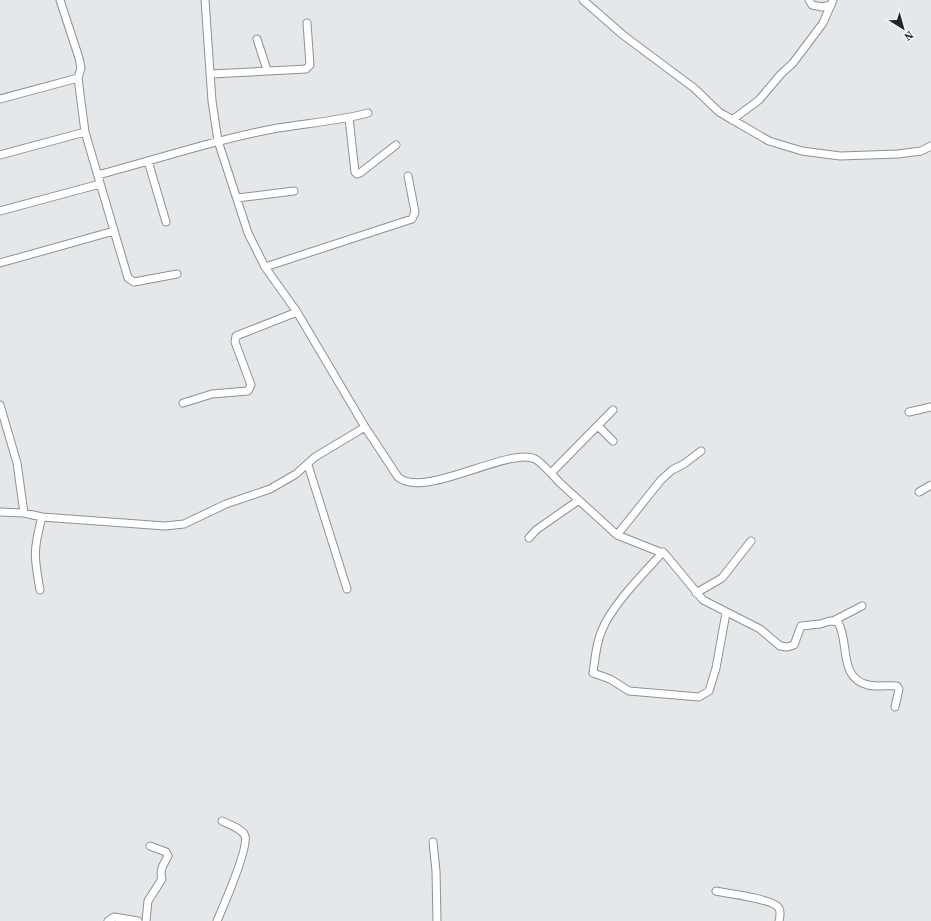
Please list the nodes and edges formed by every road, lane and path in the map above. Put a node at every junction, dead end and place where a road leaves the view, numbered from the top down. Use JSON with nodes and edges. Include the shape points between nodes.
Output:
{"nodes":[{"id":1,"x":60,"y":0,"type":"edge"},
{"id":2,"x":205,"y":0,"type":"edge"},
{"id":3,"x":583,"y":0,"type":"edge"},
{"id":4,"x":809,"y":0,"type":"edge"},
{"id":5,"x":832,"y":3,"type":"edge"},
{"id":6,"x":307,"y":23,"type":"dead end"},
{"id":7,"x":257,"y":39,"type":"dead end"},
{"id":8,"x":268,"y":70,"type":"junction"},
{"id":9,"x":211,"y":74,"type":"junction"},
{"id":10,"x":78,"y":78,"type":"junction"},
{"id":11,"x":0,"y":99,"type":"edge"},
{"id":12,"x":368,"y":113,"type":"dead end"},
{"id":13,"x":348,"y":118,"type":"junction"},
{"id":14,"x":732,"y":120,"type":"junction"},
{"id":15,"x":85,"y":132,"type":"junction"},
{"id":16,"x":218,"y":141,"type":"junction"},
{"id":17,"x":396,"y":145,"type":"dead end"},
{"id":18,"x":931,"y":146,"type":"edge"},
{"id":19,"x":0,"y":155,"type":"edge"},
{"id":20,"x":148,"y":161,"type":"junction"},
{"id":21,"x":98,"y":175,"type":"junction"},
{"id":22,"x":408,"y":176,"type":"dead end"},
{"id":23,"x":100,"y":184,"type":"junction"},
{"id":24,"x":294,"y":191,"type":"dead end"},
{"id":25,"x":237,"y":198,"type":"junction"},
{"id":26,"x":0,"y":211,"type":"edge"},
{"id":27,"x":166,"y":222,"type":"dead end"},
{"id":28,"x":114,"y":231,"type":"junction"},
{"id":29,"x":0,"y":263,"type":"edge"},
{"id":30,"x":265,"y":267,"type":"junction"},
{"id":31,"x":177,"y":274,"type":"dead end"},
{"id":32,"x":297,"y":312,"type":"junction"},
{"id":33,"x":183,"y":404,"type":"dead end"},
{"id":34,"x":0,"y":405,"type":"edge"},
{"id":35,"x":931,"y":407,"type":"edge"},
{"id":36,"x":613,"y":410,"type":"dead end"},
{"id":37,"x":909,"y":412,"type":"dead end"},
{"id":38,"x":598,"y":426,"type":"junction"},
{"id":39,"x":365,"y":427,"type":"junction"},
{"id":40,"x":613,"y":441,"type":"dead end"},
{"id":41,"x":701,"y":451,"type":"dead end"},
{"id":42,"x":308,"y":465,"type":"junction"},
{"id":43,"x":551,"y":473,"type":"junction"},
{"id":44,"x":931,"y":485,"type":"edge"},
{"id":45,"x":919,"y":492,"type":"dead end"},
{"id":46,"x":579,"y":500,"type":"junction"},
{"id":47,"x":0,"y":512,"type":"edge"},
{"id":48,"x":24,"y":512,"type":"junction"},
{"id":49,"x":42,"y":517,"type":"junction"},
{"id":50,"x":617,"y":535,"type":"junction"},
{"id":51,"x":529,"y":538,"type":"dead end"},
{"id":52,"x":751,"y":542,"type":"dead end"},
{"id":53,"x":662,"y":552,"type":"junction"},
{"id":54,"x":347,"y":589,"type":"dead end"},
{"id":55,"x":40,"y":590,"type":"dead end"},
{"id":56,"x":696,"y":593,"type":"junction"},
{"id":57,"x":862,"y":606,"type":"dead end"},
{"id":58,"x":726,"y":613,"type":"junction"},
{"id":59,"x":834,"y":620,"type":"junction"},
{"id":60,"x":895,"y":707,"type":"dead end"},
{"id":61,"x":222,"y":821,"type":"dead end"},
{"id":62,"x":432,"y":842,"type":"dead end"},
{"id":63,"x":150,"y":846,"type":"dead end"},
{"id":64,"x":716,"y":891,"type":"dead end"},
{"id":65,"x":108,"y":921,"type":"edge"},
{"id":66,"x":138,"y":921,"type":"edge"},
{"id":67,"x":146,"y":921,"type":"edge"},
{"id":68,"x":217,"y":921,"type":"edge"},
{"id":69,"x":438,"y":921,"type":"edge"},
{"id":70,"x":779,"y":921,"type":"edge"}],
"edges":[{"from":1,"to":10,"type":"street","via":[[79,58],[81,68]]},
{"from":2,"to":9,"type":"street"},
{"from":3,"to":14,"type":"street","via":[[623,35]]},
{"from":4,"to":5,"type":"street","via":[[816,6]]},
{"from":5,"to":14,"type":"street","via":[[823,23],[793,63],[753,106]]},
{"from":6,"to":8,"type":"street","via":[[309,67],[297,70]]},
{"from":7,"to":8,"type":"street"},
{"from":8,"to":9,"type":"street"},
{"from":9,"to":16,"type":"street"},
{"from":10,"to":11,"type":"street"},
{"from":10,"to":15,"type":"street"},
{"from":12,"to":13,"type":"street"},
{"from":13,"to":16,"type":"street","via":[[278,128]]},
{"from":13,"to":17,"type":"street","via":[[357,174]]},
{"from":14,"to":18,"type":"street","via":[[769,142],[802,151],[840,156],[898,154],[921,151]]},
{"from":15,"to":19,"type":"street"},
{"from":15,"to":21,"type":"street"},
{"from":16,"to":20,"type":"street"},
{"from":16,"to":25,"type":"street"},
{"from":20,"to":21,"type":"street"},
{"from":20,"to":27,"type":"street"},
{"from":21,"to":23,"type":"street"},
{"from":22,"to":30,"type":"street","via":[[415,212],[412,219]]},
{"from":23,"to":26,"type":"street"},
{"from":23,"to":28,"type":"street"},
{"from":24,"to":25,"type":"street"},
{"from":25,"to":30,"type":"street","via":[[248,233]]},
{"from":28,"to":29,"type":"street"},
{"from":28,"to":31,"type":"street","via":[[129,280],[134,282]]},
{"from":30,"to":32,"type":"street"},
{"from":32,"to":33,"type":"street","via":[[236,336],[235,342],[251,385],[248,390],[212,394]]},
{"from":32,"to":39,"type":"street"},
{"from":34,"to":48,"type":"street","via":[[17,463]]},
{"from":35,"to":37,"type":"street"},
{"from":36,"to":38,"type":"street"},
{"from":38,"to":40,"type":"street"},
{"from":38,"to":43,"type":"street"},
{"from":39,"to":42,"type":"street","via":[[315,457]]},
{"from":39,"to":43,"type":"street","via":[[398,477],[406,482],[428,481],[524,458],[535,459]]},
{"from":41,"to":50,"type":"street","via":[[661,480]]},
{"from":42,"to":49,"type":"street","via":[[270,489],[226,504],[179,525]]},
{"from":42,"to":54,"type":"street"},
{"from":43,"to":46,"type":"street"},
{"from":44,"to":45,"type":"street"},
{"from":46,"to":50,"type":"street"},
{"from":46,"to":51,"type":"street","via":[[536,530]]},
{"from":47,"to":48,"type":"street"},
{"from":48,"to":49,"type":"street"},
{"from":49,"to":55,"type":"street","via":[[35,542],[34,558]]},
{"from":50,"to":53,"type":"street"},
{"from":52,"to":56,"type":"street","via":[[722,578]]},
{"from":53,"to":56,"type":"street"},
{"from":53,"to":58,"type":"street","via":[[604,625],[593,673],[610,679],[629,691],[699,697],[709,691]]},
{"from":56,"to":58,"type":"street"},
{"from":57,"to":59,"type":"street"},
{"from":58,"to":59,"type":"street","via":[[760,629],[784,647],[794,645],[801,626]]},
{"from":59,"to":60,"type":"street","via":[[843,636],[849,671],[858,682],[896,686],[899,689]]},
{"from":61,"to":68,"type":"street","via":[[235,827],[245,837],[232,886]]},
{"from":62,"to":69,"type":"street"},
{"from":63,"to":67,"type":"street","via":[[166,852],[168,856],[162,868],[162,879],[148,901]]},
{"from":64,"to":70,"type":"street","via":[[777,906]]},
{"from":65,"to":66,"type":"street","via":[[114,916]]}]}
